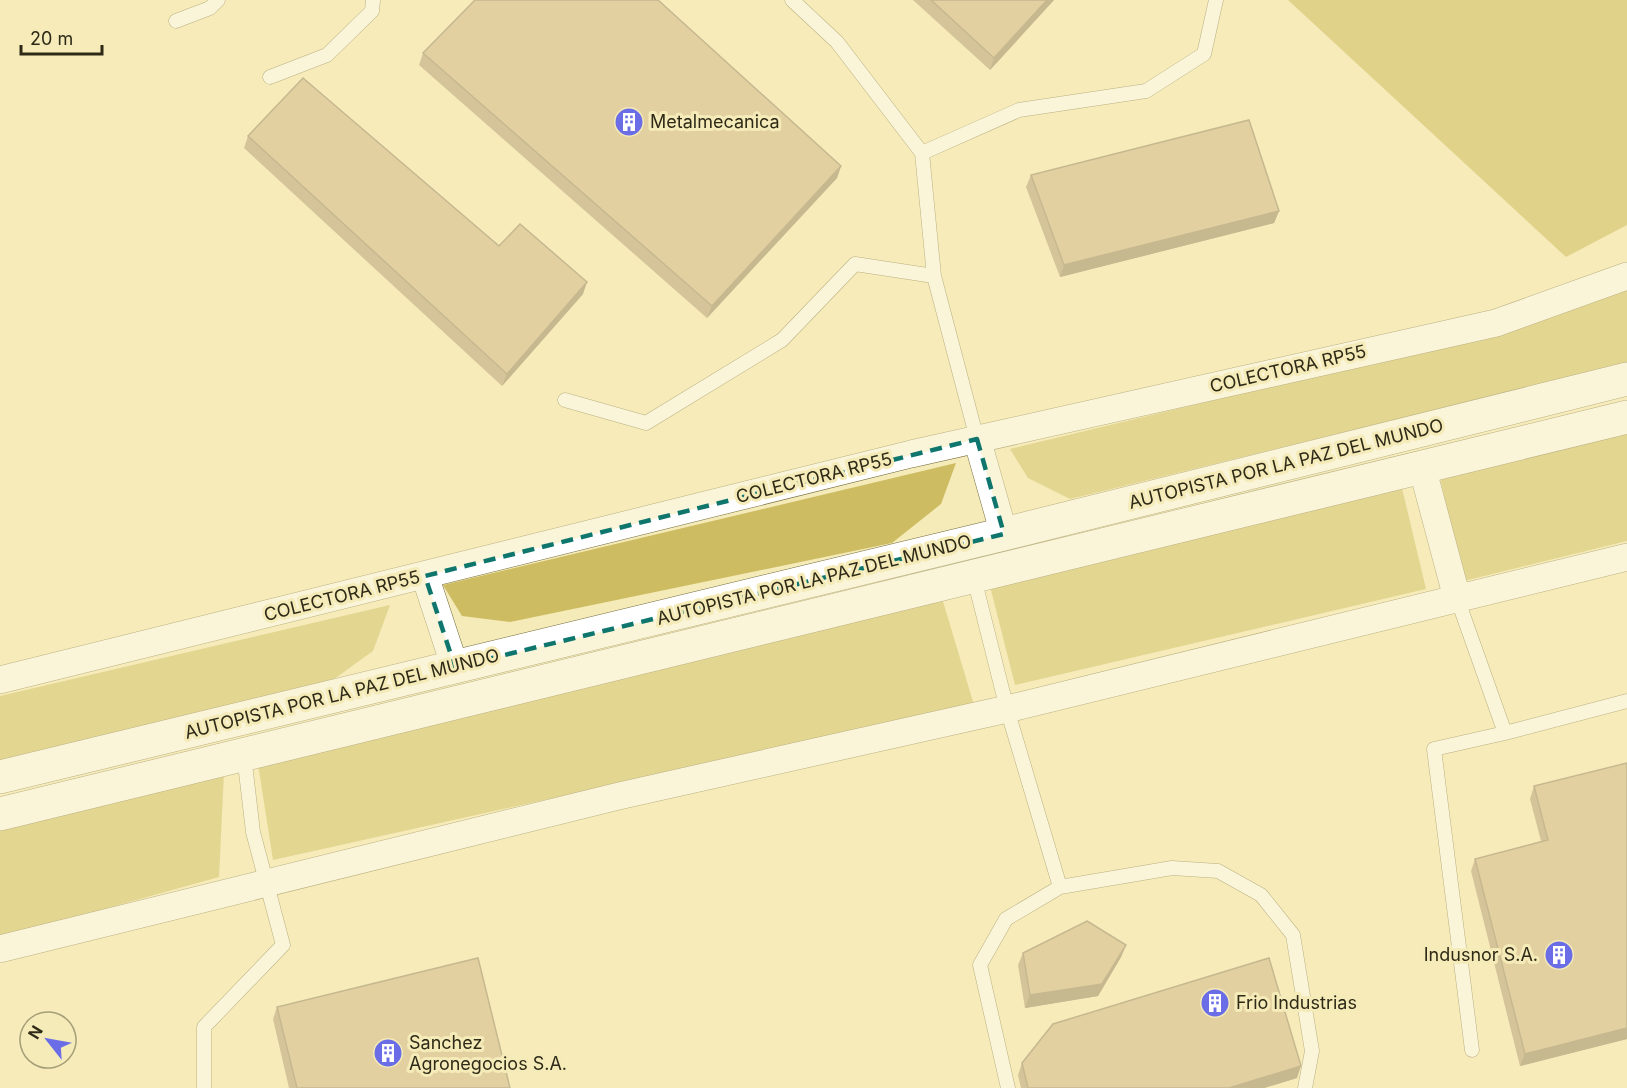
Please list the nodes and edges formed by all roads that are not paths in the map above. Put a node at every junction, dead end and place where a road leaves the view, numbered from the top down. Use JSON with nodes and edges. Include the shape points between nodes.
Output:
{"nodes":[{"id":1,"x":218,"y":0,"type":"edge"},
{"id":2,"x":374,"y":0,"type":"edge"},
{"id":3,"x":792,"y":0,"type":"edge"},
{"id":4,"x":1216,"y":0,"type":"edge"},
{"id":5,"x":176,"y":21,"type":"dead end"},
{"id":6,"x":270,"y":77,"type":"dead end"},
{"id":7,"x":922,"y":153,"type":"junction"},
{"id":8,"x":934,"y":276,"type":"junction"},
{"id":9,"x":1627,"y":276,"type":"edge"},
{"id":10,"x":1627,"y":379,"type":"edge"},
{"id":11,"x":565,"y":400,"type":"dead end"},
{"id":12,"x":1627,"y":417,"type":"edge"},
{"id":13,"x":976,"y":439,"type":"junction"},
{"id":14,"x":1422,"y":467,"type":"junction"},
{"id":15,"x":1004,"y":534,"type":"junction"},
{"id":16,"x":1627,"y":556,"type":"edge"},
{"id":17,"x":425,"y":576,"type":"junction"},
{"id":18,"x":974,"y":578,"type":"junction"},
{"id":19,"x":1457,"y":598,"type":"junction"},
{"id":20,"x":455,"y":667,"type":"junction"},
{"id":21,"x":0,"y":680,"type":"edge"},
{"id":22,"x":1627,"y":701,"type":"edge"},
{"id":23,"x":1006,"y":709,"type":"junction"},
{"id":24,"x":1505,"y":733,"type":"junction"},
{"id":25,"x":244,"y":755,"type":"junction"},
{"id":26,"x":0,"y":777,"type":"edge"},
{"id":27,"x":0,"y":814,"type":"edge"},
{"id":28,"x":266,"y":883,"type":"junction"},
{"id":29,"x":1060,"y":887,"type":"junction"},
{"id":30,"x":0,"y":949,"type":"edge"},
{"id":31,"x":1472,"y":1050,"type":"dead end"},
{"id":32,"x":204,"y":1088,"type":"edge"},
{"id":33,"x":1008,"y":1088,"type":"edge"},
{"id":34,"x":1305,"y":1088,"type":"edge"}],
"edges":[{"from":1,"to":5,"type":"lane","via":[[210,8]]},
{"from":2,"to":6,"type":"lane","via":[[372,10],[327,55]]},
{"from":3,"to":7,"type":"lane","via":[[837,42]]},
{"from":4,"to":7,"type":"lane","via":[[1203,54],[1146,91],[1019,110]]},
{"from":7,"to":8,"type":"lane"},
{"from":8,"to":11,"type":"lane","via":[[855,264],[782,340],[646,423]]},
{"from":8,"to":13,"type":"lane"},
{"from":9,"to":13,"type":"street","name":"COLECTORA RP55","via":[[1496,323]]},
{"from":10,"to":15,"type":"highway","name":"AUTOPISTA POR LA PAZ DEL MUNDO"},
{"from":12,"to":14,"type":"highway","name":"AUTOPISTA POR LA PAZ DEL MUNDO"},
{"from":13,"to":15,"type":"street"},
{"from":13,"to":17,"type":"street","name":"COLECTORA RP55"},
{"from":14,"to":18,"type":"highway","name":"AUTOPISTA POR LA PAZ DEL MUNDO"},
{"from":14,"to":19,"type":"street"},
{"from":15,"to":20,"type":"highway","name":"AUTOPISTA POR LA PAZ DEL MUNDO"},
{"from":16,"to":19,"type":"street"},
{"from":17,"to":20,"type":"street"},
{"from":17,"to":21,"type":"street","name":"COLECTORA RP55"},
{"from":18,"to":23,"type":"lane"},
{"from":18,"to":25,"type":"highway","name":"AUTOPISTA POR LA PAZ DEL MUNDO"},
{"from":19,"to":23,"type":"street"},
{"from":19,"to":24,"type":"lane"},
{"from":20,"to":26,"type":"highway","name":"AUTOPISTA POR LA PAZ DEL MUNDO"},
{"from":22,"to":24,"type":"lane"},
{"from":23,"to":28,"type":"street","via":[[619,796]]},
{"from":23,"to":29,"type":"lane"},
{"from":24,"to":31,"type":"lane","via":[[1434,749]]},
{"from":25,"to":27,"type":"highway","name":"AUTOPISTA POR LA PAZ DEL MUNDO"},
{"from":25,"to":28,"type":"lane","via":[[252,832]]},
{"from":28,"to":30,"type":"street"},
{"from":28,"to":32,"type":"lane","via":[[283,945],[204,1027]]},
{"from":29,"to":33,"type":"lane","via":[[1006,919],[980,965]]},
{"from":29,"to":34,"type":"lane","via":[[1172,868],[1218,871],[1261,895],[1293,935],[1312,1051]]}]}
